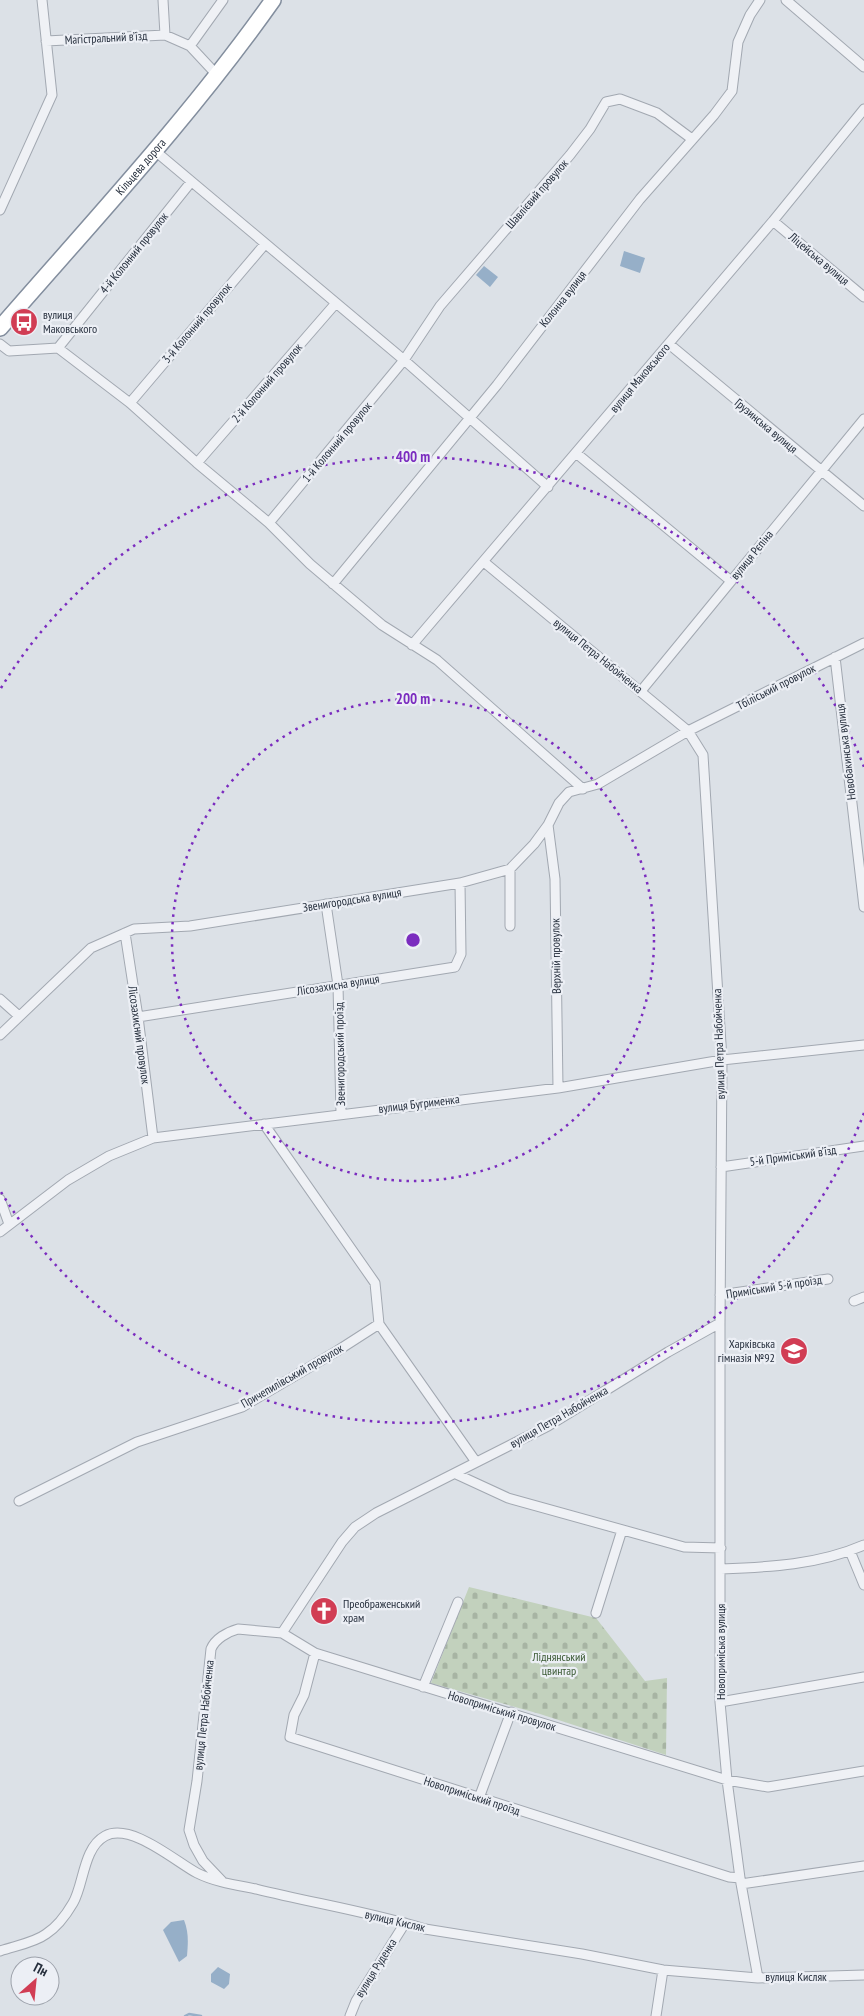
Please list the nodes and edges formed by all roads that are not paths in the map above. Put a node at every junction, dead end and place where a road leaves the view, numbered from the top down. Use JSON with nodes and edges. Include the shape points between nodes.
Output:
{"nodes":[{"id":1,"x":42,"y":0,"type":"edge"},
{"id":2,"x":163,"y":0,"type":"edge"},
{"id":3,"x":223,"y":0,"type":"edge"},
{"id":4,"x":273,"y":0,"type":"edge"},
{"id":5,"x":760,"y":0,"type":"edge"},
{"id":6,"x":786,"y":0,"type":"edge"},
{"id":7,"x":165,"y":35,"type":"junction"},
{"id":8,"x":46,"y":41,"type":"junction"},
{"id":9,"x":190,"y":46,"type":"junction"},
{"id":10,"x":864,"y":67,"type":"edge"},
{"id":11,"x":217,"y":75,"type":"junction"},
{"id":12,"x":864,"y":109,"type":"edge"},
{"id":13,"x":692,"y":139,"type":"junction"},
{"id":14,"x":154,"y":150,"type":"junction"},
{"id":15,"x":191,"y":182,"type":"junction"},
{"id":16,"x":0,"y":210,"type":"edge"},
{"id":17,"x":773,"y":221,"type":"junction"},
{"id":18,"x":265,"y":244,"type":"junction"},
{"id":19,"x":864,"y":297,"type":"edge"},
{"id":20,"x":336,"y":303,"type":"junction"},
{"id":21,"x":0,"y":328,"type":"edge"},
{"id":22,"x":0,"y":344,"type":"edge"},
{"id":23,"x":669,"y":344,"type":"junction"},
{"id":24,"x":58,"y":348,"type":"junction"},
{"id":25,"x":404,"y":360,"type":"junction"},
{"id":26,"x":130,"y":403,"type":"junction"},
{"id":27,"x":470,"y":418,"type":"junction"},
{"id":28,"x":864,"y":419,"type":"edge"},
{"id":29,"x":576,"y":454,"type":"junction"},
{"id":30,"x":197,"y":463,"type":"junction"},
{"id":31,"x":820,"y":471,"type":"junction"},
{"id":32,"x":548,"y":487,"type":"junction"},
{"id":33,"x":864,"y":506,"type":"edge"},
{"id":34,"x":269,"y":524,"type":"junction"},
{"id":35,"x":484,"y":562,"type":"junction"},
{"id":36,"x":731,"y":581,"type":"junction"},
{"id":37,"x":334,"y":584,"type":"junction"},
{"id":38,"x":864,"y":643,"type":"edge"},
{"id":39,"x":412,"y":645,"type":"junction"},
{"id":40,"x":835,"y":657,"type":"junction"},
{"id":41,"x":641,"y":691,"type":"junction"},
{"id":42,"x":688,"y":731,"type":"junction"},
{"id":43,"x":583,"y":789,"type":"junction"},
{"id":44,"x":548,"y":825,"type":"junction"},
{"id":45,"x":510,"y":869,"type":"junction"},
{"id":46,"x":460,"y":883,"type":"junction"},
{"id":47,"x":326,"y":904,"type":"junction"},
{"id":48,"x":864,"y":907,"type":"edge"},
{"id":49,"x":510,"y":926,"type":"dead end"},
{"id":50,"x":124,"y":933,"type":"junction"},
{"id":51,"x":338,"y":985,"type":"junction"},
{"id":52,"x":0,"y":999,"type":"edge"},
{"id":53,"x":19,"y":1016,"type":"junction"},
{"id":54,"x":138,"y":1017,"type":"junction"},
{"id":55,"x":0,"y":1034,"type":"edge"},
{"id":56,"x":864,"y":1044,"type":"edge"},
{"id":57,"x":722,"y":1060,"type":"junction"},
{"id":58,"x":558,"y":1088,"type":"junction"},
{"id":59,"x":341,"y":1114,"type":"junction"},
{"id":60,"x":264,"y":1124,"type":"junction"},
{"id":61,"x":153,"y":1138,"type":"junction"},
{"id":62,"x":864,"y":1146,"type":"edge"},
{"id":63,"x":721,"y":1167,"type":"junction"},
{"id":64,"x":0,"y":1199,"type":"edge"},
{"id":65,"x":9,"y":1224,"type":"junction"},
{"id":66,"x":0,"y":1232,"type":"edge"},
{"id":67,"x":828,"y":1279,"type":"dead end"},
{"id":68,"x":720,"y":1295,"type":"junction"},
{"id":69,"x":864,"y":1297,"type":"edge"},
{"id":70,"x":854,"y":1301,"type":"dead end"},
{"id":71,"x":720,"y":1323,"type":"junction"},
{"id":72,"x":379,"y":1324,"type":"junction"},
{"id":73,"x":476,"y":1462,"type":"junction"},
{"id":74,"x":456,"y":1474,"type":"junction"},
{"id":75,"x":19,"y":1501,"type":"dead end"},
{"id":76,"x":622,"y":1530,"type":"junction"},
{"id":77,"x":864,"y":1545,"type":"edge"},
{"id":78,"x":721,"y":1548,"type":"junction"},
{"id":79,"x":850,"y":1551,"type":"junction"},
{"id":80,"x":721,"y":1569,"type":"junction"},
{"id":81,"x":864,"y":1585,"type":"edge"},
{"id":82,"x":458,"y":1602,"type":"dead end"},
{"id":83,"x":596,"y":1613,"type":"dead end"},
{"id":84,"x":282,"y":1633,"type":"junction"},
{"id":85,"x":315,"y":1653,"type":"junction"},
{"id":86,"x":864,"y":1677,"type":"edge"},
{"id":87,"x":423,"y":1687,"type":"junction"},
{"id":88,"x":720,"y":1702,"type":"junction"},
{"id":89,"x":511,"y":1712,"type":"junction"},
{"id":90,"x":864,"y":1771,"type":"edge"},
{"id":91,"x":727,"y":1780,"type":"junction"},
{"id":92,"x":478,"y":1798,"type":"junction"},
{"id":93,"x":864,"y":1866,"type":"edge"},
{"id":94,"x":222,"y":1881,"type":"junction"},
{"id":95,"x":741,"y":1881,"type":"junction"},
{"id":96,"x":405,"y":1922,"type":"junction"},
{"id":97,"x":0,"y":1951,"type":"edge"},
{"id":98,"x":664,"y":1970,"type":"junction"},
{"id":99,"x":864,"y":1975,"type":"edge"},
{"id":100,"x":758,"y":1978,"type":"junction"},
{"id":101,"x":350,"y":2016,"type":"edge"},
{"id":102,"x":656,"y":2016,"type":"edge"}],
"edges":[{"from":1,"to":8,"type":"street"},
{"from":2,"to":7,"type":"street"},
{"from":3,"to":9,"type":"street"},
{"from":4,"to":11,"type":"highway","name":"Кільцева дорога"},
{"from":5,"to":13,"type":"street","name":"Колонна вулиця","via":[[738,42],[732,91]]},
{"from":6,"to":10,"type":"street"},
{"from":7,"to":8,"type":"street","name":"Магістральний в’їзд"},
{"from":7,"to":9,"type":"street"},
{"from":8,"to":16,"type":"street","via":[[52,95]]},
{"from":9,"to":11,"type":"street"},
{"from":11,"to":14,"type":"highway","name":"Кільцева дорога"},
{"from":12,"to":17,"type":"street","name":"вулиця Маковського"},
{"from":13,"to":25,"type":"street","name":"Шавлієвий провулок","via":[[657,113],[620,99],[606,102],[570,155],[440,306]]},
{"from":13,"to":27,"type":"street","name":"Колонна вулиця","via":[[640,199]]},
{"from":14,"to":15,"type":"street"},
{"from":14,"to":21,"type":"highway","name":"Кільцева дорога"},
{"from":15,"to":18,"type":"street"},
{"from":15,"to":24,"type":"street","name":"4-й Колонний провулок"},
{"from":17,"to":19,"type":"street","name":"Ліцейська вулиця"},
{"from":17,"to":23,"type":"street","name":"вулиця Маковського"},
{"from":18,"to":20,"type":"street"},
{"from":18,"to":26,"type":"street","name":"3-й Колонний провулок"},
{"from":20,"to":25,"type":"street"},
{"from":20,"to":30,"type":"street","name":"2-й Колонний провулок"},
{"from":22,"to":24,"type":"street","via":[[9,351]]},
{"from":23,"to":29,"type":"street","name":"вулиця Маковського"},
{"from":23,"to":31,"type":"street","name":"Грузинська вулиця"},
{"from":24,"to":26,"type":"street"},
{"from":25,"to":27,"type":"street"},
{"from":25,"to":34,"type":"street","name":"1-й Колонний провулок"},
{"from":26,"to":30,"type":"street"},
{"from":27,"to":32,"type":"street"},
{"from":27,"to":37,"type":"street","name":"Колонна вулиця"},
{"from":28,"to":31,"type":"street","name":"вулиця Рєпіна"},
{"from":29,"to":32,"type":"street","name":"вулиця Маковського"},
{"from":29,"to":36,"type":"street"},
{"from":30,"to":34,"type":"street"},
{"from":31,"to":33,"type":"street","name":"Грузинська вулиця"},
{"from":31,"to":36,"type":"street","name":"вулиця Рєпіна"},
{"from":32,"to":35,"type":"street","name":"вулиця Маковського"},
{"from":34,"to":37,"type":"street"},
{"from":35,"to":39,"type":"street","name":"вулиця Маковського"},
{"from":35,"to":41,"type":"street","name":"вулиця Петра Набойченка"},
{"from":36,"to":41,"type":"street","name":"вулиця Рєпіна"},
{"from":37,"to":39,"type":"street","via":[[382,625]]},
{"from":38,"to":40,"type":"street","name":"Тбіліський провулок"},
{"from":39,"to":43,"type":"street","via":[[437,660]]},
{"from":40,"to":42,"type":"street","name":"Тбіліський провулок"},
{"from":40,"to":48,"type":"street","name":"Новобакинська вулиця"},
{"from":41,"to":42,"type":"street","name":"вулиця Петра Набойченка"},
{"from":42,"to":43,"type":"street","via":[[598,784]]},
{"from":42,"to":57,"type":"street","name":"вулиця Петра Набойченка","via":[[702,755]]},
{"from":43,"to":44,"type":"street","via":[[570,792]]},
{"from":44,"to":45,"type":"street"},
{"from":44,"to":58,"type":"street","name":"Верхній провулок","via":[[554,879]]},
{"from":45,"to":46,"type":"street","name":"Звенигородська вулиця"},
{"from":45,"to":49,"type":"street"},
{"from":46,"to":47,"type":"street","name":"Звенигородська вулиця"},
{"from":46,"to":51,"type":"street","name":"Лісозахисна вулиця","via":[[461,954],[455,966]]},
{"from":47,"to":50,"type":"street","name":"Звенигородська вулиця","via":[[190,926],[134,929]]},
{"from":47,"to":51,"type":"street","name":"Звенигородський проїзд"},
{"from":50,"to":53,"type":"street","name":"Звенигородська вулиця","via":[[91,948]]},
{"from":50,"to":54,"type":"street","name":"Лісозахисний провулок"},
{"from":51,"to":54,"type":"street","name":"Лісозахисна вулиця"},
{"from":51,"to":59,"type":"street","name":"Звенигородський проїзд"},
{"from":52,"to":53,"type":"street"},
{"from":53,"to":55,"type":"street","name":"Звенигородська вулиця"},
{"from":54,"to":61,"type":"street","name":"Лісозахисний провулок"},
{"from":56,"to":57,"type":"street","name":"вулиця Бугрименка"},
{"from":57,"to":58,"type":"street","name":"вулиця Бугрименка"},
{"from":57,"to":63,"type":"street","name":"вулиця Петра Набойченка"},
{"from":58,"to":59,"type":"street","name":"вулиця Бугрименка"},
{"from":59,"to":60,"type":"street","name":"вулиця Бугрименка"},
{"from":60,"to":61,"type":"street","name":"вулиця Бугрименка"},
{"from":60,"to":72,"type":"street","via":[[375,1283]]},
{"from":61,"to":65,"type":"street","name":"вулиця Бугрименка","via":[[109,1156],[68,1180]]},
{"from":62,"to":63,"type":"street","name":"5-й Приміський в’їзд"},
{"from":63,"to":68,"type":"street","name":"вулиця Петра Набойченка"},
{"from":64,"to":65,"type":"street"},
{"from":65,"to":66,"type":"street","name":"вулиця Бугрименка"},
{"from":67,"to":68,"type":"street","name":"Приміський 5-й проїзд"},
{"from":68,"to":71,"type":"street","name":"вулиця Петра Набойченка"},
{"from":69,"to":70,"type":"street"},
{"from":71,"to":73,"type":"street","name":"вулиця Петра Набойченка","via":[[548,1426]]},
{"from":71,"to":78,"type":"street","name":"Новоприміська вулиця"},
{"from":72,"to":73,"type":"street"},
{"from":72,"to":75,"type":"street","name":"Причепилівський провулок","via":[[242,1406],[137,1442]]},
{"from":73,"to":74,"type":"street","name":"вулиця Петра Набойченка"},
{"from":74,"to":76,"type":"street","via":[[508,1498]]},
{"from":74,"to":84,"type":"street","name":"вулиця Петра Набойченка","via":[[376,1513],[355,1527]]},
{"from":76,"to":78,"type":"street","via":[[684,1547]]},
{"from":76,"to":83,"type":"street"},
{"from":77,"to":79,"type":"street"},
{"from":78,"to":80,"type":"street","name":"Новоприміська вулиця"},
{"from":79,"to":80,"type":"street","via":[[787,1566]]},
{"from":79,"to":81,"type":"street"},
{"from":80,"to":88,"type":"street","name":"Новоприміська вулиця"},
{"from":82,"to":87,"type":"street"},
{"from":84,"to":85,"type":"street","name":"Новоприміський провулок"},
{"from":84,"to":94,"type":"street","name":"вулиця Петра Набойченка","via":[[238,1629],[214,1643],[210,1649],[189,1830],[203,1861]]},
{"from":85,"to":87,"type":"street","name":"Новоприміський провулок"},
{"from":85,"to":92,"type":"street","name":"Новоприміський проїзд","via":[[290,1737]]},
{"from":86,"to":88,"type":"street"},
{"from":87,"to":89,"type":"street","name":"Новоприміський провулок"},
{"from":88,"to":91,"type":"street","name":"Новоприміська вулиця"},
{"from":89,"to":91,"type":"street","name":"Новоприміський провулок"},
{"from":89,"to":92,"type":"street"},
{"from":90,"to":91,"type":"street","name":"Новоприміський провулок","via":[[768,1787]]},
{"from":91,"to":95,"type":"street","name":"Новоприміська вулиця"},
{"from":92,"to":95,"type":"street","name":"Новоприміський проїзд"},
{"from":93,"to":95,"type":"street"},
{"from":94,"to":96,"type":"street","name":"вулиця Кисляк"},
{"from":94,"to":97,"type":"street","name":"вулиця Кисляк","via":[[196,1873],[136,1837],[106,1836],[88,1858],[74,1902],[58,1925],[45,1936]]},
{"from":95,"to":100,"type":"street","name":"Новоприміська вулиця"},
{"from":96,"to":98,"type":"street","name":"вулиця Кисляк","via":[[425,1929]]},
{"from":96,"to":101,"type":"street","name":"вулиця Руденка"},
{"from":98,"to":100,"type":"street","name":"вулиця Кисляк"},
{"from":98,"to":102,"type":"street"},
{"from":99,"to":100,"type":"street","name":"вулиця Кисляк"}]}
